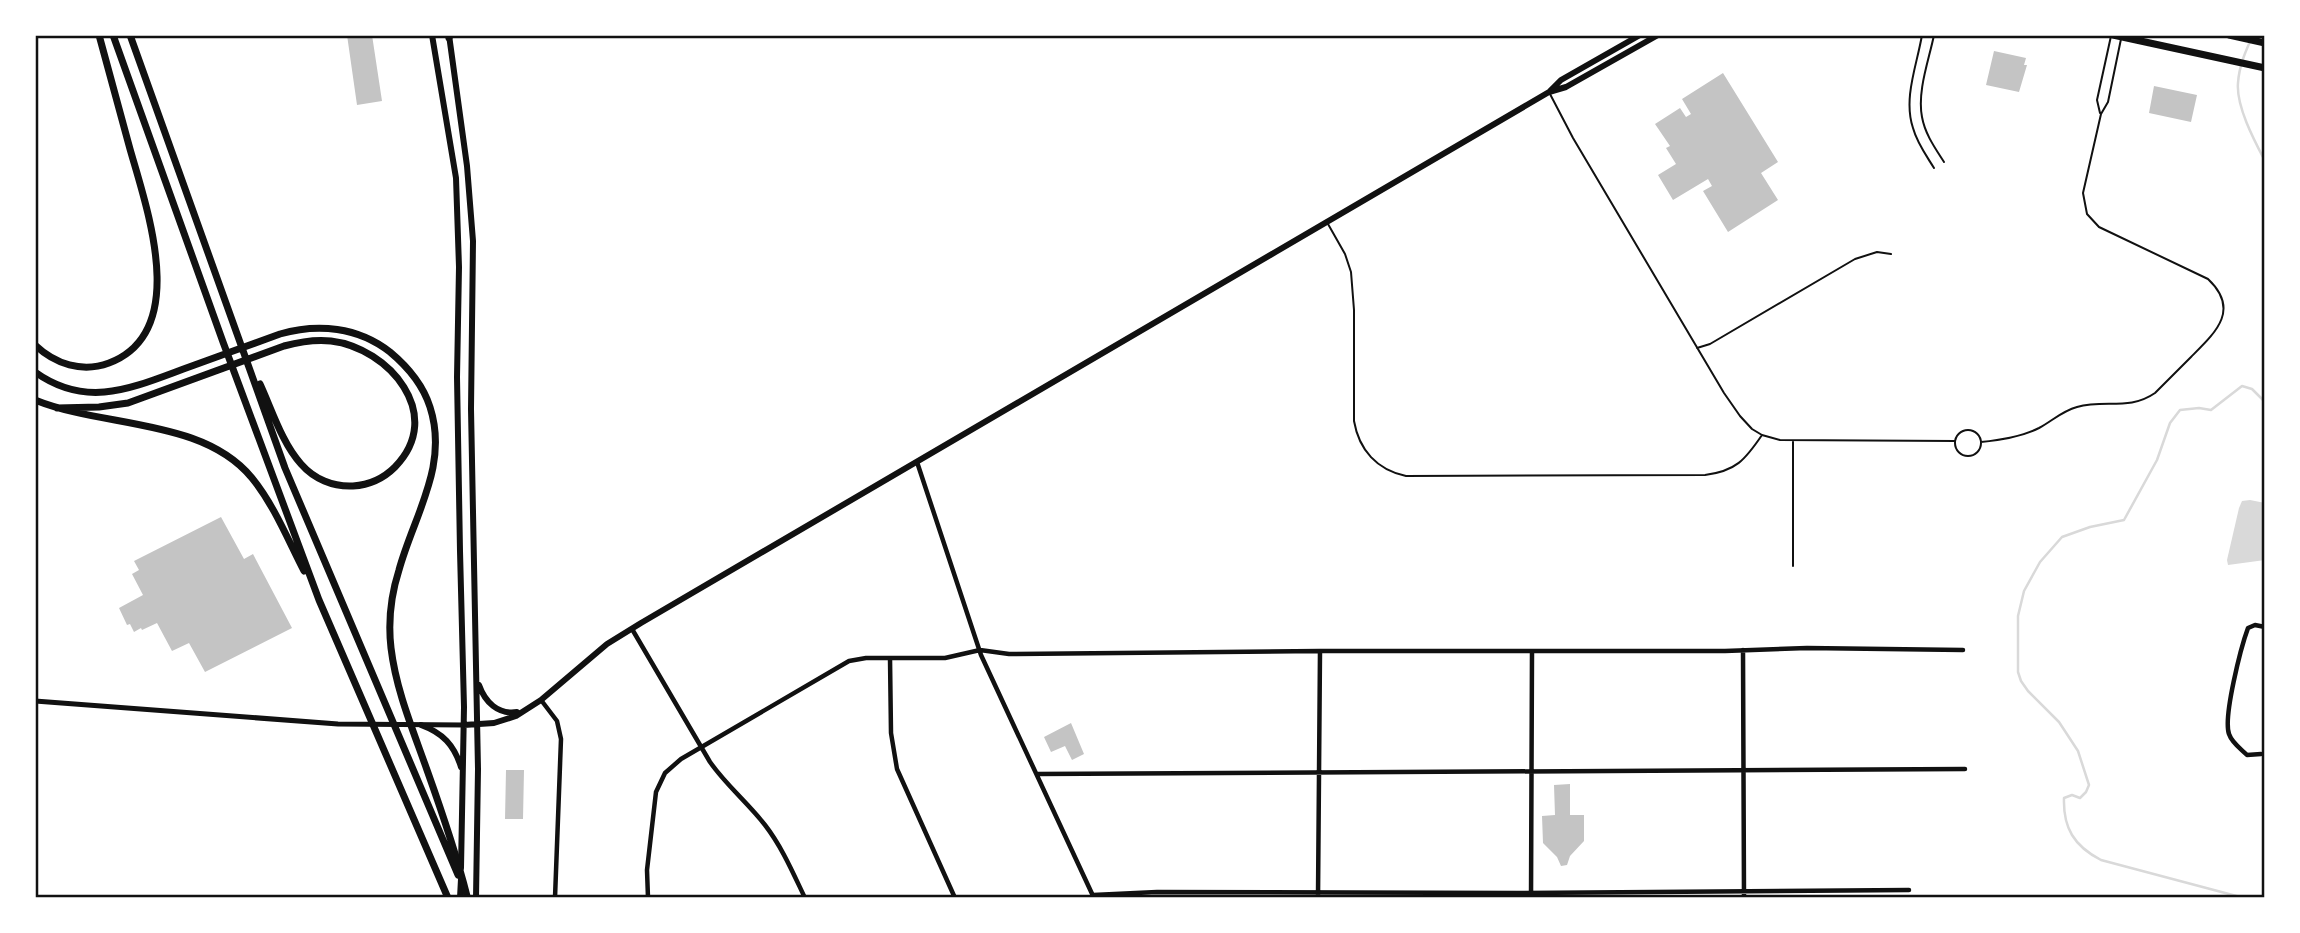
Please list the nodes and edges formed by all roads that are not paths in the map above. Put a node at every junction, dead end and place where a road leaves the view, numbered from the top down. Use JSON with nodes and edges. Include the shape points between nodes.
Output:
{"nodes":[{"id":1,"x":99,"y":35,"type":"edge"},
{"id":2,"x":113,"y":35,"type":"edge"},
{"id":3,"x":130,"y":35,"type":"edge"},
{"id":4,"x":432,"y":35,"type":"edge"},
{"id":5,"x":1640,"y":35,"type":"edge"},
{"id":6,"x":1658,"y":35,"type":"edge"},
{"id":7,"x":1922,"y":35,"type":"edge"},
{"id":8,"x":1934,"y":35,"type":"edge"},
{"id":9,"x":2112,"y":35,"type":"edge"},
{"id":10,"x":2229,"y":35,"type":"edge"},
{"id":11,"x":449,"y":36,"type":"edge"},
{"id":12,"x":2122,"y":36,"type":"edge"},
{"id":13,"x":2265,"y":43,"type":"edge"},
{"id":14,"x":2264,"y":67,"type":"edge"},
{"id":15,"x":1549,"y":92,"type":"junction"},
{"id":16,"x":2101,"y":114,"type":"junction"},
{"id":17,"x":1944,"y":162,"type":"dead end"},
{"id":18,"x":1934,"y":168,"type":"dead end"},
{"id":19,"x":1327,"y":223,"type":"junction"},
{"id":20,"x":1891,"y":254,"type":"dead end"},
{"id":21,"x":240,"y":344,"type":"junction"},
{"id":22,"x":35,"y":345,"type":"edge"},
{"id":23,"x":1697,"y":348,"type":"junction"},
{"id":24,"x":35,"y":372,"type":"edge"},
{"id":25,"x":35,"y":400,"type":"edge"},
{"id":26,"x":57,"y":408,"type":"junction"},
{"id":27,"x":1762,"y":435,"type":"junction"},
{"id":28,"x":1793,"y":440,"type":"junction"},
{"id":29,"x":1955,"y":441,"type":"junction"},
{"id":30,"x":1981,"y":442,"type":"junction"},
{"id":31,"x":917,"y":462,"type":"junction"},
{"id":32,"x":1793,"y":566,"type":"dead end"},
{"id":33,"x":319,"y":600,"type":"junction"},
{"id":34,"x":2265,"y":627,"type":"edge"},
{"id":35,"x":632,"y":629,"type":"junction"},
{"id":36,"x":980,"y":650,"type":"junction"},
{"id":37,"x":1743,"y":650,"type":"junction"},
{"id":38,"x":1963,"y":650,"type":"dead end"},
{"id":39,"x":1320,"y":651,"type":"junction"},
{"id":40,"x":1532,"y":651,"type":"junction"},
{"id":41,"x":890,"y":658,"type":"junction"},
{"id":42,"x":477,"y":680,"type":"junction"},
{"id":43,"x":541,"y":700,"type":"junction"},
{"id":44,"x":35,"y":701,"type":"edge"},
{"id":45,"x":529,"y":708,"type":"junction"},
{"id":46,"x":421,"y":725,"type":"junction"},
{"id":47,"x":478,"y":725,"type":"junction"},
{"id":48,"x":464,"y":726,"type":"junction"},
{"id":49,"x":701,"y":747,"type":"junction"},
{"id":50,"x":2261,"y":754,"type":"dead end"},
{"id":51,"x":1965,"y":769,"type":"dead end"},
{"id":52,"x":1531,"y":770,"type":"junction"},
{"id":53,"x":1744,"y":770,"type":"junction"},
{"id":54,"x":1318,"y":771,"type":"junction"},
{"id":55,"x":1037,"y":774,"type":"junction"},
{"id":56,"x":463,"y":782,"type":"junction"},
{"id":57,"x":1744,"y":890,"type":"junction"},
{"id":58,"x":1909,"y":890,"type":"dead end"},
{"id":59,"x":1318,"y":895,"type":"edge"},
{"id":60,"x":1531,"y":895,"type":"edge"},
{"id":61,"x":447,"y":896,"type":"edge"},
{"id":62,"x":1094,"y":896,"type":"edge"},
{"id":63,"x":468,"y":897,"type":"edge"},
{"id":64,"x":555,"y":898,"type":"edge"},
{"id":65,"x":648,"y":898,"type":"edge"},
{"id":66,"x":805,"y":898,"type":"edge"},
{"id":67,"x":955,"y":898,"type":"edge"},
{"id":68,"x":1744,"y":898,"type":"edge"}],
"edges":[{"from":1,"to":22,"type":"highway","via":[[152,228],[157,270],[154,307],[135,346],[105,364],[73,366]]},
{"from":2,"to":33,"type":"highway"},
{"from":3,"to":21,"type":"highway"},
{"from":4,"to":48,"type":"main road","via":[[456,178]]},
{"from":5,"to":15,"type":"main road","via":[[1561,80]]},
{"from":6,"to":15,"type":"main road"},
{"from":7,"to":18,"type":"lane","via":[[1909,110],[1916,137]]},
{"from":8,"to":17,"type":"lane","via":[[1921,110],[1926,132]]},
{"from":9,"to":12,"type":"highway"},
{"from":9,"to":16,"type":"lane","via":[[2097,100]]},
{"from":10,"to":13,"type":"highway"},
{"from":11,"to":42,"type":"main road","via":[[473,241],[471,408]]},
{"from":12,"to":14,"type":"highway"},
{"from":12,"to":16,"type":"lane","via":[[2108,102]]},
{"from":15,"to":19,"type":"main road"},
{"from":15,"to":23,"type":"lane"},
{"from":16,"to":30,"type":"lane","via":[[2083,193],[2087,214],[2106,231],[2208,279],[2222,299],[2222,320],[2213,335],[2144,399],[2125,405],[2076,407],[2018,436]]},
{"from":19,"to":27,"type":"lane","via":[[1351,272],[1356,431],[1368,456],[1388,470],[1406,476],[1705,475],[1736,466]]},
{"from":19,"to":31,"type":"main road"},
{"from":20,"to":23,"type":"lane","via":[[1877,252],[1855,259]]},
{"from":21,"to":26,"type":"highway","via":[[292,452],[313,475],[335,485],[361,485],[384,476],[402,459],[415,421],[403,384],[377,359],[332,341],[296,343],[264,354],[216,371],[128,402]]},
{"from":21,"to":63,"type":"highway","via":[[285,468]]},
{"from":23,"to":27,"type":"lane","via":[[1740,416]]},
{"from":24,"to":63,"type":"highway","via":[[72,391],[111,392],[306,328],[334,328],[360,335],[402,362],[428,402],[435,426],[435,466],[392,599],[393,663]]},
{"from":25,"to":26,"type":"highway"},
{"from":26,"to":33,"type":"highway","via":[[178,433],[225,453],[259,487]]},
{"from":27,"to":28,"type":"lane"},
{"from":28,"to":29,"type":"lane"},
{"from":28,"to":32,"type":"lane"},
{"from":29,"to":30,"type":"lane","via":[[1968,430]]},
{"from":29,"to":30,"type":"lane","via":[[1957,449],[1968,456],[1979,451]]},
{"from":31,"to":35,"type":"main road"},
{"from":31,"to":36,"type":"street"},
{"from":33,"to":61,"type":"highway"},
{"from":34,"to":50,"type":"street","via":[[2248,628],[2228,726],[2230,737],[2247,755]]},
{"from":35,"to":43,"type":"main road","via":[[607,644]]},
{"from":35,"to":49,"type":"street"},
{"from":36,"to":39,"type":"street","via":[[1009,654]]},
{"from":36,"to":41,"type":"street","via":[[945,658]]},
{"from":36,"to":55,"type":"street"},
{"from":37,"to":38,"type":"street"},
{"from":37,"to":40,"type":"street"},
{"from":37,"to":53,"type":"street"},
{"from":39,"to":40,"type":"street"},
{"from":39,"to":54,"type":"street"},
{"from":40,"to":52,"type":"street"},
{"from":41,"to":49,"type":"street","via":[[849,662]]},
{"from":41,"to":67,"type":"street","via":[[891,733],[897,769]]},
{"from":42,"to":45,"type":"main road","via":[[486,700],[499,710],[514,713]]},
{"from":42,"to":47,"type":"main road"},
{"from":43,"to":45,"type":"main road"},
{"from":43,"to":64,"type":"street","via":[[557,721],[561,739]]},
{"from":44,"to":46,"type":"main road","via":[[338,724]]},
{"from":45,"to":47,"type":"main road","via":[[509,720]]},
{"from":46,"to":48,"type":"main road"},
{"from":46,"to":56,"type":"main road","via":[[435,730],[451,745]]},
{"from":47,"to":48,"type":"main road"},
{"from":47,"to":63,"type":"main road"},
{"from":48,"to":56,"type":"main road"},
{"from":49,"to":65,"type":"street","via":[[673,765],[656,792]]},
{"from":49,"to":66,"type":"street","via":[[719,775],[764,824]]},
{"from":51,"to":53,"type":"street"},
{"from":52,"to":53,"type":"street"},
{"from":52,"to":54,"type":"street"},
{"from":52,"to":60,"type":"street"},
{"from":53,"to":57,"type":"street"},
{"from":54,"to":55,"type":"street"},
{"from":54,"to":59,"type":"street"},
{"from":55,"to":62,"type":"street"},
{"from":56,"to":63,"type":"main road"},
{"from":57,"to":58,"type":"street"},
{"from":57,"to":60,"type":"street"},
{"from":57,"to":68,"type":"street"},
{"from":59,"to":60,"type":"street"},
{"from":59,"to":62,"type":"street","via":[[1157,892]]}]}
